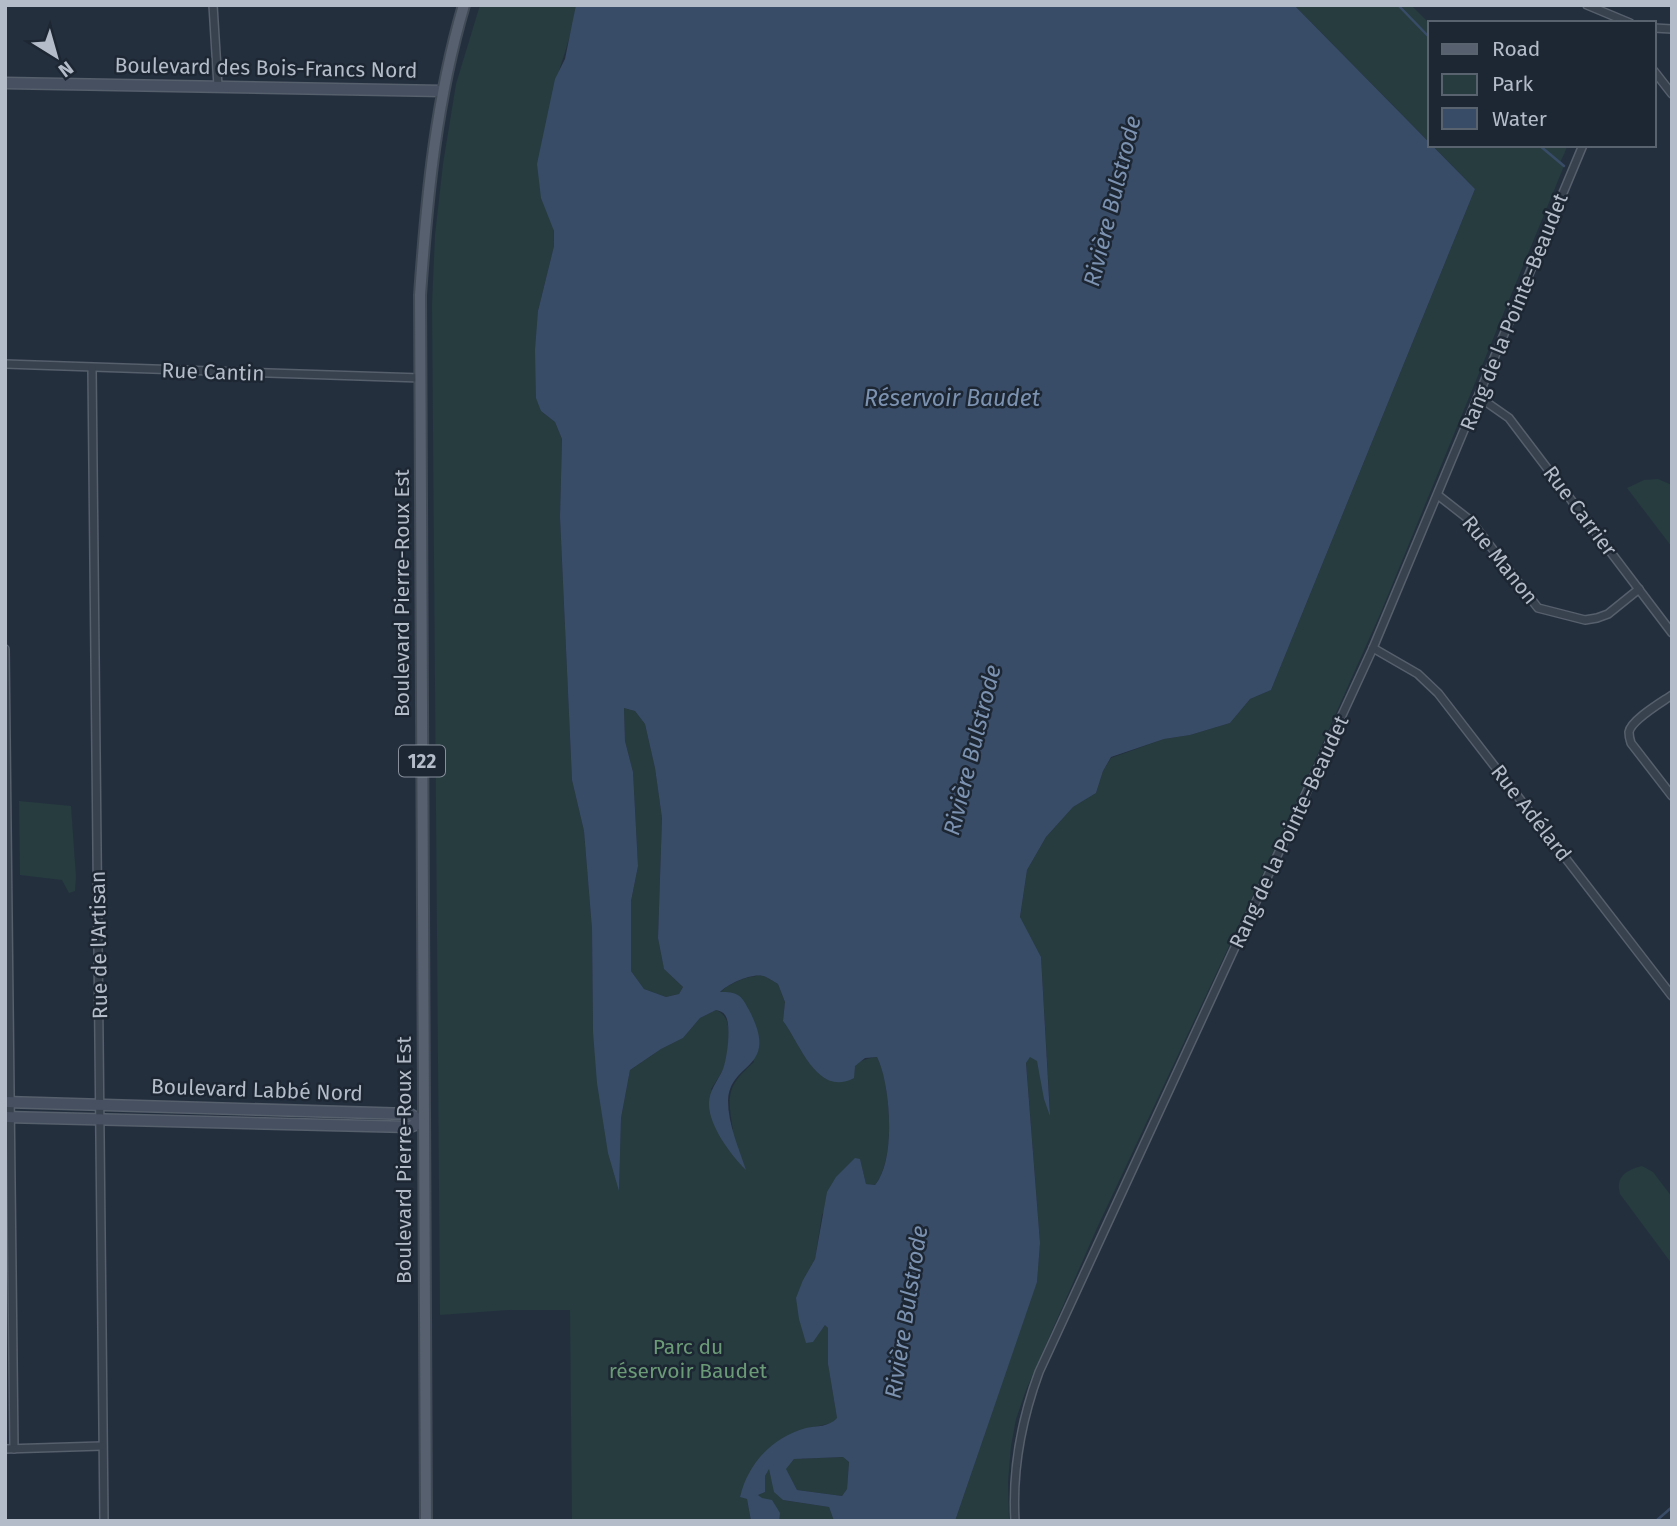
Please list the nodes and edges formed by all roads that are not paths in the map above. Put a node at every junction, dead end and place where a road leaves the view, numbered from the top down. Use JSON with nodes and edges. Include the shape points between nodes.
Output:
{"nodes":[{"id":1,"x":214,"y":5,"type":"edge"},
{"id":2,"x":464,"y":5,"type":"edge"},
{"id":3,"x":1587,"y":5,"type":"edge"},
{"id":4,"x":1625,"y":21,"type":"edge"},
{"id":5,"x":1656,"y":74,"type":"edge"},
{"id":6,"x":5,"y":83,"type":"edge"},
{"id":7,"x":218,"y":86,"type":"junction"},
{"id":8,"x":442,"y":91,"type":"junction"},
{"id":9,"x":1672,"y":94,"type":"edge"},
{"id":10,"x":1582,"y":147,"type":"edge"},
{"id":11,"x":5,"y":364,"type":"edge"},
{"id":12,"x":92,"y":368,"type":"junction"},
{"id":13,"x":421,"y":378,"type":"junction"},
{"id":14,"x":1479,"y":397,"type":"junction"},
{"id":15,"x":1438,"y":496,"type":"junction"},
{"id":16,"x":1639,"y":589,"type":"junction"},
{"id":17,"x":1672,"y":633,"type":"edge"},
{"id":18,"x":1373,"y":648,"type":"junction"},
{"id":19,"x":5,"y":649,"type":"edge"},
{"id":20,"x":1672,"y":695,"type":"edge"},
{"id":21,"x":1672,"y":796,"type":"edge"},
{"id":22,"x":1672,"y":996,"type":"edge"},
{"id":23,"x":8,"y":1102,"type":"edge"},
{"id":24,"x":101,"y":1105,"type":"junction"},
{"id":25,"x":8,"y":1117,"type":"edge"},
{"id":26,"x":101,"y":1119,"type":"junction"},
{"id":27,"x":423,"y":1122,"type":"junction"},
{"id":28,"x":102,"y":1446,"type":"junction"},
{"id":29,"x":5,"y":1449,"type":"edge"},
{"id":30,"x":14,"y":1449,"type":"junction"},
{"id":31,"x":104,"y":1521,"type":"edge"},
{"id":32,"x":426,"y":1521,"type":"edge"},
{"id":33,"x":1015,"y":1521,"type":"edge"}],
"edges":[{"from":1,"to":7,"type":"street"},
{"from":2,"to":8,"type":"main road","name":"Boulevard Pierre-Roux Est","number":"122"},
{"from":3,"to":4,"type":"street"},
{"from":5,"to":9,"type":"street"},
{"from":6,"to":7,"type":"main road","name":"Boulevard des Bois-Francs Nord"},
{"from":7,"to":8,"type":"main road","name":"Boulevard des Bois-Francs Nord"},
{"from":8,"to":13,"type":"main road","name":"Boulevard Pierre-Roux Est","number":"122","via":[[427,194],[420,295]]},
{"from":10,"to":14,"type":"street","name":"Rang de la Pointe-Beaudet"},
{"from":11,"to":12,"type":"street","name":"Rue Cantin"},
{"from":12,"to":13,"type":"street","name":"Rue Cantin"},
{"from":12,"to":24,"type":"street","name":"Rue de l'Artisan"},
{"from":13,"to":27,"type":"main road","name":"Boulevard Pierre-Roux Est","number":"122"},
{"from":14,"to":15,"type":"street","name":"Rang de la Pointe-Beaudet"},
{"from":14,"to":16,"type":"street","name":"Rue Carrier","via":[[1509,418]]},
{"from":15,"to":16,"type":"street","name":"Rue Manon","via":[[1471,521],[1538,608],[1586,620],[1597,618]]},
{"from":15,"to":18,"type":"street","name":"Rang de la Pointe-Beaudet"},
{"from":16,"to":17,"type":"street","name":"Rue Carrier"},
{"from":18,"to":22,"type":"street","name":"Rue Adélard","via":[[1418,674],[1438,693]]},
{"from":18,"to":33,"type":"street","name":"Rang de la Pointe-Beaudet","via":[[1039,1372],[1020,1430]]},
{"from":19,"to":23,"type":"street"},
{"from":20,"to":21,"type":"street","via":[[1629,729],[1631,743]]},
{"from":23,"to":24,"type":"main road","name":"Boulevard Labbé Nord"},
{"from":23,"to":25,"type":"street"},
{"from":24,"to":26,"type":"street","name":"Rue de l'Artisan"},
{"from":24,"to":27,"type":"main road","name":"Boulevard Labbé Nord","via":[[410,1114]]},
{"from":25,"to":26,"type":"main road","name":"Boulevard Labbé Nord"},
{"from":25,"to":30,"type":"street"},
{"from":26,"to":27,"type":"main road","name":"Boulevard Labbé Nord","via":[[410,1127]]},
{"from":26,"to":28,"type":"street","name":"Rue de l'Artisan"},
{"from":27,"to":32,"type":"main road","name":"Boulevard Pierre-Roux Est","number":"122"},
{"from":28,"to":30,"type":"street"},
{"from":28,"to":31,"type":"street","name":"Rue de l'Artisan"},
{"from":29,"to":30,"type":"street"}]}
